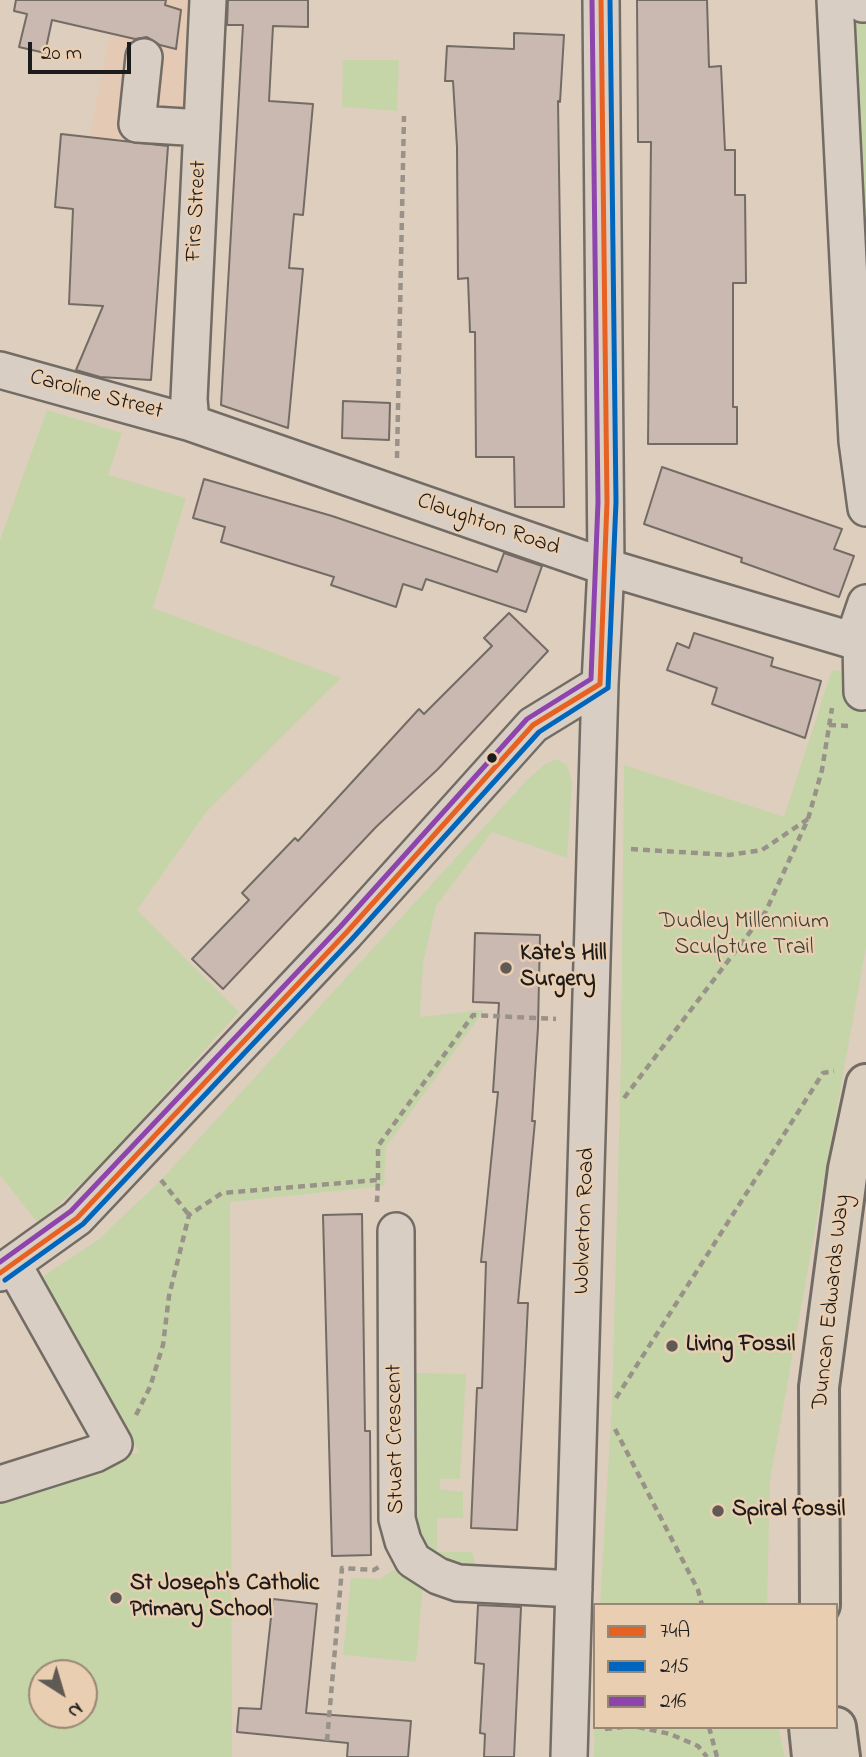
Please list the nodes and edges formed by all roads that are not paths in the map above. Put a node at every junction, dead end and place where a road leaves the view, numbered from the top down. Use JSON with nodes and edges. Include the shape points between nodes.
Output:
{"nodes":[{"id":1,"x":208,"y":0,"type":"edge"},
{"id":2,"x":601,"y":0,"type":"edge"},
{"id":3,"x":854,"y":1,"type":"edge"},
{"id":4,"x":144,"y":57,"type":"dead end"},
{"id":5,"x":202,"y":128,"type":"junction"},
{"id":6,"x":0,"y":370,"type":"edge"},
{"id":7,"x":191,"y":423,"type":"junction"},
{"id":8,"x":866,"y":508,"type":"edge"},
{"id":9,"x":606,"y":567,"type":"junction"},
{"id":10,"x":866,"y":603,"type":"edge"},
{"id":11,"x":853,"y":641,"type":"junction"},
{"id":12,"x":600,"y":684,"type":"junction"},
{"id":13,"x":851,"y":706,"type":"road end"},
{"id":14,"x":855,"y":1076,"type":"edge"},
{"id":15,"x":387,"y":1218,"type":"road end"},
{"id":16,"x":7,"y":1269,"type":"edge"},
{"id":17,"x":0,"y":1484,"type":"edge"},
{"id":18,"x":574,"y":1588,"type":"junction"},
{"id":19,"x":817,"y":1593,"type":"edge"},
{"id":20,"x":809,"y":1729,"type":"edge"},
{"id":21,"x":836,"y":1729,"type":"edge"},
{"id":22,"x":569,"y":1757,"type":"edge"},
{"id":23,"x":812,"y":1757,"type":"edge"},
{"id":24,"x":840,"y":1757,"type":"edge"}],
"edges":[{"from":1,"to":5,"type":"street","name":"Firs Street"},
{"from":2,"to":9,"type":"street","name":"Wolverton Road"},
{"from":3,"to":8,"type":"street","via":[[857,441]]},
{"from":4,"to":5,"type":"street","via":[[137,124]]},
{"from":5,"to":7,"type":"street","name":"Firs Street"},
{"from":6,"to":7,"type":"street","name":"Caroline Street"},
{"from":7,"to":9,"type":"street","name":"Claughton Road"},
{"from":9,"to":11,"type":"street","name":"Claughton Road"},
{"from":9,"to":12,"type":"street","name":"Wolverton Road"},
{"from":10,"to":11,"type":"street"},
{"from":11,"to":13,"type":"street","via":[[861,643]]},
{"from":12,"to":16,"type":"street","via":[[533,725],[346,933],[77,1218]]},
{"from":12,"to":18,"type":"street","name":"Wolverton Road"},
{"from":14,"to":19,"type":"highway","name":"Duncan Edwards Way","via":[[848,1169],[819,1387]]},
{"from":15,"to":18,"type":"street","name":"Stuart Crescent","via":[[397,1519],[403,1541],[413,1559],[458,1583]]},
{"from":16,"to":17,"type":"street","via":[[114,1444]]},
{"from":18,"to":22,"type":"street","name":"Wolverton Road"},
{"from":20,"to":23,"type":"highway"},
{"from":21,"to":24,"type":"highway"}]}
